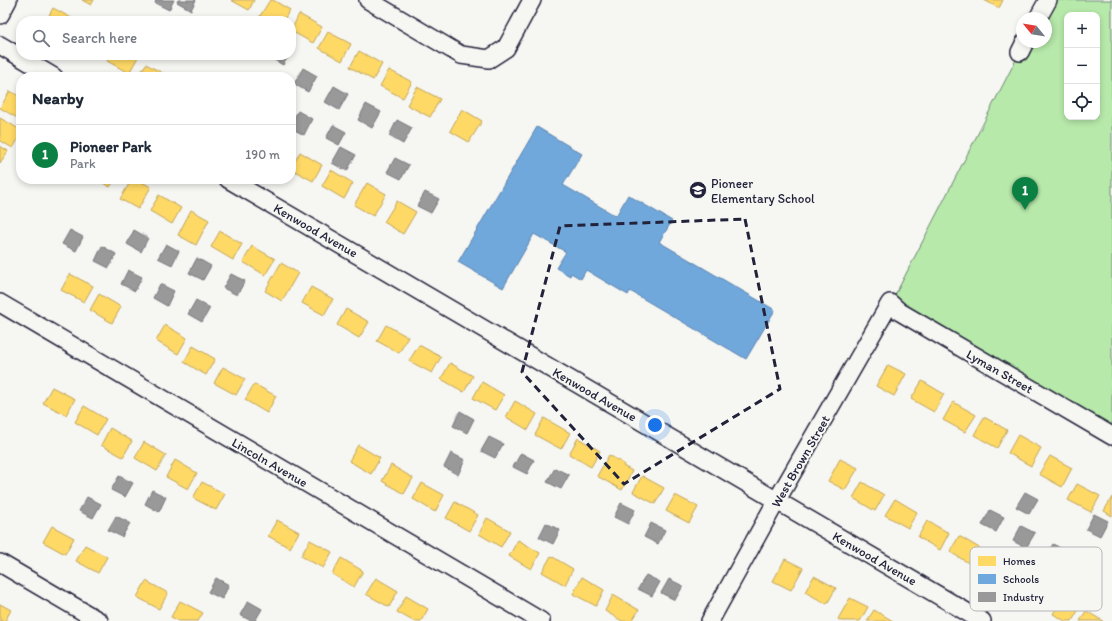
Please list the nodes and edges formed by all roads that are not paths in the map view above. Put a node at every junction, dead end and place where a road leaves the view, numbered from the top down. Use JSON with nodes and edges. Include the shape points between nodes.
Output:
{"nodes":[{"id":1,"x":8,"y":0,"type":"edge"},
{"id":2,"x":368,"y":0,"type":"edge"},
{"id":3,"x":532,"y":0,"type":"edge"},
{"id":4,"x":1048,"y":0,"type":"edge"},
{"id":5,"x":1041,"y":12,"type":"edge"},
{"id":6,"x":0,"y":15,"type":"edge"},
{"id":7,"x":0,"y":45,"type":"edge"},
{"id":8,"x":16,"y":54,"type":"edge"},
{"id":9,"x":25,"y":60,"type":"edge"},
{"id":10,"x":46,"y":72,"type":"edge"},
{"id":11,"x":237,"y":184,"type":"edge"},
{"id":12,"x":0,"y":303,"type":"edge"},
{"id":13,"x":890,"y":303,"type":"joint"},
{"id":14,"x":1112,"y":436,"type":"edge"},
{"id":15,"x":777,"y":500,"type":"junction"},
{"id":16,"x":0,"y":563,"type":"edge"},
{"id":17,"x":99,"y":621,"type":"edge"},
{"id":18,"x":541,"y":621,"type":"edge"},
{"id":19,"x":710,"y":621,"type":"edge"},
{"id":20,"x":982,"y":621,"type":"edge"}],
"edges":[{"from":1,"to":6,"type":"street"},
{"from":2,"to":3,"type":"street","via":[[461,55],[489,59],[506,48]]},
{"from":4,"to":5,"type":"street"},
{"from":7,"to":8,"type":"street"},
{"from":9,"to":10,"type":"street"},
{"from":11,"to":15,"type":"street","name":"Kenwood Avenue"},
{"from":12,"to":18,"type":"street","name":"Lincoln Avenue"},
{"from":13,"to":14,"type":"street","name":"Lyman Street","via":[[900,312]]},
{"from":13,"to":15,"type":"street","name":"West Brown Street"},
{"from":15,"to":19,"type":"street","name":"West Brown Street"},
{"from":15,"to":20,"type":"street","name":"Kenwood Avenue"},
{"from":16,"to":17,"type":"street"}]}
